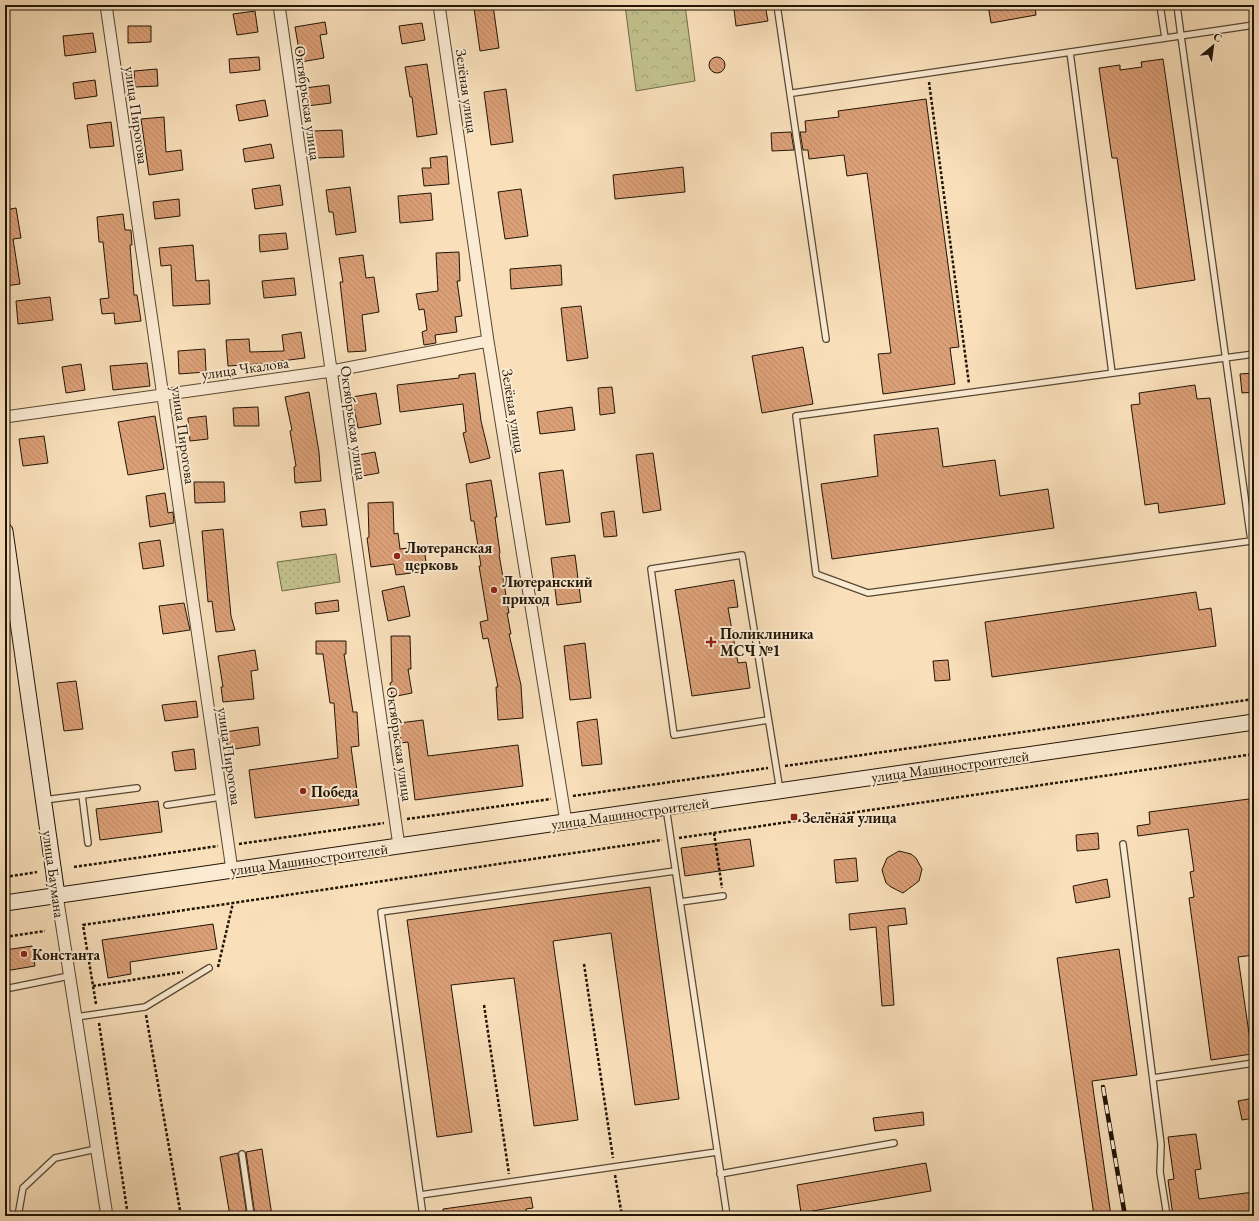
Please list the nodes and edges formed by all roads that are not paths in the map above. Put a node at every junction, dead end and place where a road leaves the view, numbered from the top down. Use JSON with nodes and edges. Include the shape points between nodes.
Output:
{"nodes":[{"id":1,"x":106,"y":5,"type":"edge"},
{"id":2,"x":279,"y":5,"type":"edge"},
{"id":3,"x":440,"y":5,"type":"edge"},
{"id":4,"x":777,"y":5,"type":"edge"},
{"id":5,"x":1160,"y":5,"type":"edge"},
{"id":6,"x":1177,"y":5,"type":"edge"},
{"id":7,"x":1254,"y":25,"type":"edge"},
{"id":8,"x":1181,"y":36,"type":"junction"},
{"id":9,"x":1165,"y":38,"type":"junction"},
{"id":10,"x":1070,"y":52,"type":"junction"},
{"id":11,"x":793,"y":93,"type":"dead end"},
{"id":12,"x":826,"y":339,"type":"dead end"},
{"id":13,"x":488,"y":341,"type":"junction"},
{"id":14,"x":1254,"y":354,"type":"edge"},
{"id":15,"x":1226,"y":358,"type":"junction"},
{"id":16,"x":332,"y":371,"type":"junction"},
{"id":17,"x":1112,"y":373,"type":"junction"},
{"id":18,"x":162,"y":394,"type":"junction"},
{"id":19,"x":5,"y":417,"type":"edge"},
{"id":20,"x":5,"y":531,"type":"edge"},
{"id":21,"x":1253,"y":542,"type":"edge"},
{"id":22,"x":8,"y":576,"type":"edge"},
{"id":23,"x":768,"y":720,"type":"junction"},
{"id":24,"x":1254,"y":722,"type":"edge"},
{"id":25,"x":137,"y":788,"type":"dead end"},
{"id":26,"x":780,"y":791,"type":"junction"},
{"id":27,"x":82,"y":795,"type":"junction"},
{"id":28,"x":221,"y":797,"type":"junction"},
{"id":29,"x":43,"y":800,"type":"junction"},
{"id":30,"x":167,"y":805,"type":"dead end"},
{"id":31,"x":666,"y":807,"type":"junction"},
{"id":32,"x":566,"y":822,"type":"junction"},
{"id":33,"x":88,"y":843,"type":"dead end"},
{"id":34,"x":1123,"y":844,"type":"dead end"},
{"id":35,"x":399,"y":846,"type":"junction"},
{"id":36,"x":232,"y":870,"type":"junction"},
{"id":37,"x":675,"y":871,"type":"junction"},
{"id":38,"x":57,"y":895,"type":"junction"},
{"id":39,"x":723,"y":896,"type":"road end"},
{"id":40,"x":680,"y":902,"type":"junction"},
{"id":41,"x":5,"y":903,"type":"edge"},
{"id":42,"x":209,"y":968,"type":"road end"},
{"id":43,"x":69,"y":976,"type":"junction"},
{"id":44,"x":5,"y":989,"type":"edge"},
{"id":45,"x":76,"y":1018,"type":"junction"},
{"id":46,"x":1254,"y":1063,"type":"edge"},
{"id":47,"x":1153,"y":1078,"type":"junction"},
{"id":48,"x":894,"y":1143,"type":"dead end"},
{"id":49,"x":96,"y":1149,"type":"junction"},
{"id":50,"x":717,"y":1152,"type":"junction"},
{"id":51,"x":242,"y":1154,"type":"dead end"},
{"id":52,"x":720,"y":1174,"type":"junction"},
{"id":53,"x":420,"y":1195,"type":"junction"},
{"id":54,"x":18,"y":1216,"type":"edge"},
{"id":55,"x":107,"y":1216,"type":"edge"},
{"id":56,"x":251,"y":1216,"type":"edge"},
{"id":57,"x":423,"y":1216,"type":"edge"},
{"id":58,"x":727,"y":1216,"type":"edge"},
{"id":59,"x":1167,"y":1216,"type":"edge"}],
"edges":[{"from":1,"to":18,"type":"street","name":"улица Пирогова"},
{"from":2,"to":16,"type":"street","name":"Октябрьская улица"},
{"from":3,"to":13,"type":"street","name":"Зелёная улица"},
{"from":4,"to":12,"type":"lane"},
{"from":5,"to":9,"type":"lane"},
{"from":6,"to":8,"type":"lane"},
{"from":7,"to":8,"type":"lane"},
{"from":8,"to":9,"type":"lane"},
{"from":8,"to":15,"type":"lane"},
{"from":9,"to":10,"type":"lane"},
{"from":10,"to":11,"type":"lane"},
{"from":10,"to":17,"type":"lane"},
{"from":13,"to":16,"type":"street","name":"улица Чкалова"},
{"from":13,"to":32,"type":"street","name":"Зелёная улица"},
{"from":14,"to":15,"type":"lane"},
{"from":15,"to":17,"type":"lane"},
{"from":15,"to":21,"type":"lane"},
{"from":16,"to":18,"type":"street","name":"улица Чкалова"},
{"from":16,"to":35,"type":"street","name":"Октябрьская улица"},
{"from":17,"to":21,"type":"lane","via":[[796,416],[816,574],[868,593]]},
{"from":18,"to":19,"type":"street","name":"улица Чкалова"},
{"from":18,"to":28,"type":"street","name":"улица Пирогова"},
{"from":20,"to":22,"type":"main road","name":"улица Баумана"},
{"from":22,"to":29,"type":"main road","name":"улица Баумана"},
{"from":23,"to":23,"type":"lane","via":[[742,555],[651,569],[674,735]]},
{"from":23,"to":26,"type":"lane"},
{"from":24,"to":26,"type":"main road","name":"улица Машиностроителей"},
{"from":25,"to":27,"type":"lane"},
{"from":26,"to":31,"type":"main road","name":"улица Машиностроителей"},
{"from":27,"to":29,"type":"lane"},
{"from":27,"to":33,"type":"lane"},
{"from":28,"to":30,"type":"lane"},
{"from":28,"to":36,"type":"street","name":"улица Пирогова"},
{"from":29,"to":38,"type":"main road","name":"улица Баумана"},
{"from":31,"to":32,"type":"main road","name":"улица Машиностроителей"},
{"from":31,"to":37,"type":"lane"},
{"from":32,"to":35,"type":"main road","name":"улица Машиностроителей"},
{"from":34,"to":47,"type":"lane"},
{"from":35,"to":36,"type":"main road","name":"улица Машиностроителей"},
{"from":36,"to":38,"type":"main road","name":"улица Машиностроителей"},
{"from":37,"to":40,"type":"lane"},
{"from":37,"to":53,"type":"lane","via":[[381,912]]},
{"from":38,"to":41,"type":"main road","name":"улица Машиностроителей"},
{"from":38,"to":43,"type":"street","name":"улица Баумана"},
{"from":39,"to":40,"type":"lane"},
{"from":40,"to":50,"type":"lane"},
{"from":42,"to":45,"type":"lane","via":[[145,1007]]},
{"from":43,"to":44,"type":"lane"},
{"from":43,"to":45,"type":"street","name":"улица Баумана"},
{"from":45,"to":49,"type":"street","name":"улица Баумана"},
{"from":46,"to":47,"type":"lane"},
{"from":47,"to":59,"type":"lane","via":[[1161,1144],[1160,1172]]},
{"from":48,"to":52,"type":"lane"},
{"from":49,"to":54,"type":"lane","via":[[55,1158],[23,1188]]},
{"from":49,"to":55,"type":"street","name":"улица Баумана"},
{"from":50,"to":52,"type":"lane"},
{"from":50,"to":53,"type":"lane"},
{"from":51,"to":56,"type":"lane"},
{"from":52,"to":58,"type":"lane"},
{"from":53,"to":57,"type":"lane"}]}
